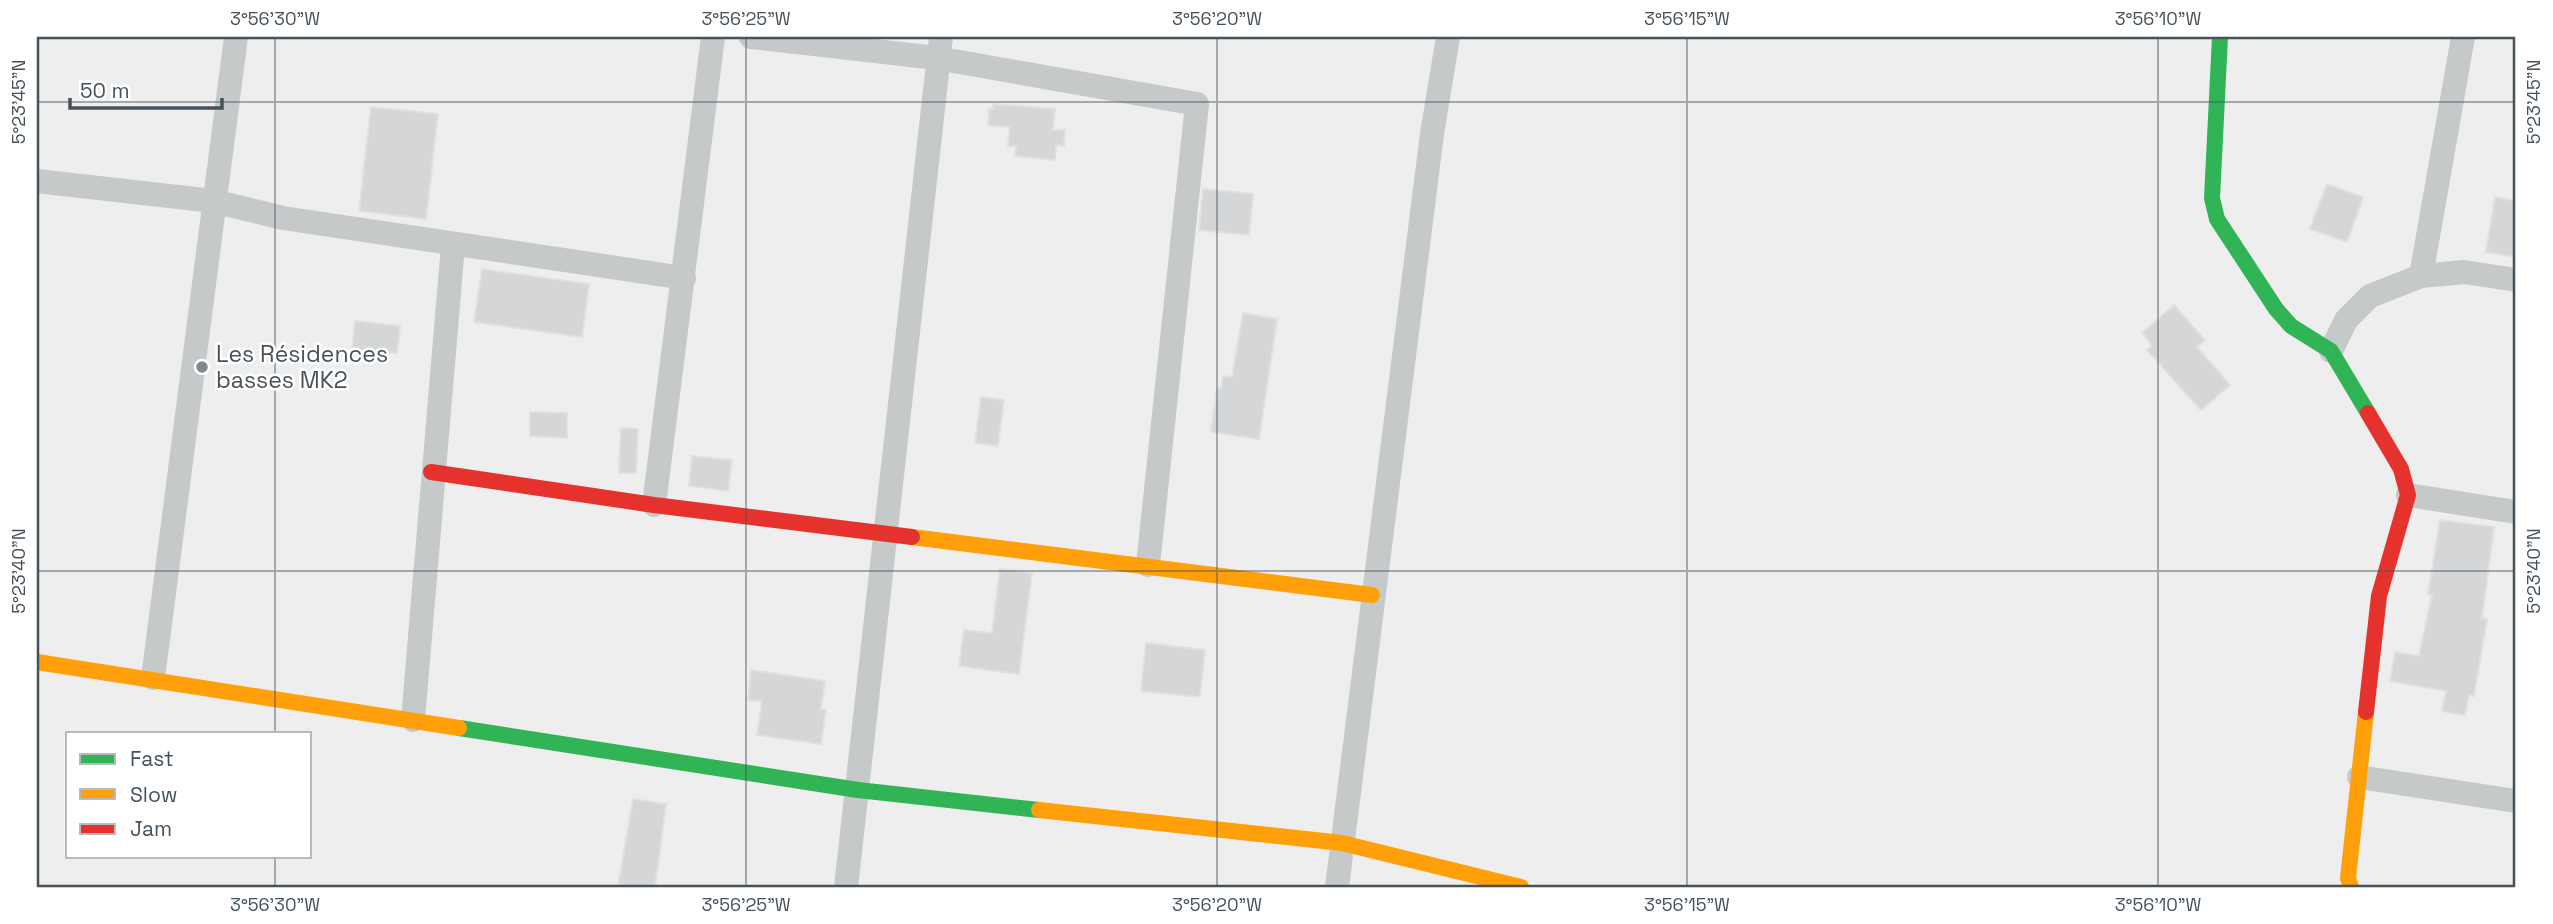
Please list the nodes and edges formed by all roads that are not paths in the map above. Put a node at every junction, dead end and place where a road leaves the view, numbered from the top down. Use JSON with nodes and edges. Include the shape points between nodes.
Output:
{"nodes":[{"id":1,"x":236,"y":37,"type":"edge"},
{"id":2,"x":713,"y":37,"type":"edge"},
{"id":3,"x":751,"y":37,"type":"edge"},
{"id":4,"x":1448,"y":37,"type":"edge"},
{"id":5,"x":2220,"y":37,"type":"edge"},
{"id":6,"x":2463,"y":37,"type":"edge"},
{"id":7,"x":939,"y":48,"type":"edge"},
{"id":8,"x":37,"y":181,"type":"edge"},
{"id":9,"x":213,"y":201,"type":"junction"},
{"id":10,"x":453,"y":245,"type":"junction"},
{"id":11,"x":2421,"y":276,"type":"junction"},
{"id":12,"x":684,"y":278,"type":"junction"},
{"id":13,"x":2516,"y":281,"type":"edge"},
{"id":14,"x":2331,"y":351,"type":"junction"},
{"id":15,"x":431,"y":472,"type":"junction"},
{"id":16,"x":2408,"y":495,"type":"junction"},
{"id":17,"x":654,"y":505,"type":"junction"},
{"id":18,"x":2516,"y":512,"type":"edge"},
{"id":19,"x":886,"y":534,"type":"junction"},
{"id":20,"x":1148,"y":565,"type":"junction"},
{"id":21,"x":1372,"y":595,"type":"junction"},
{"id":22,"x":37,"y":662,"type":"edge"},
{"id":23,"x":153,"y":678,"type":"junction"},
{"id":24,"x":413,"y":720,"type":"junction"},
{"id":25,"x":2359,"y":777,"type":"junction"},
{"id":26,"x":858,"y":790,"type":"junction"},
{"id":27,"x":2516,"y":801,"type":"edge"},
{"id":28,"x":1342,"y":843,"type":"junction"},
{"id":29,"x":845,"y":887,"type":"edge"},
{"id":30,"x":1337,"y":887,"type":"edge"},
{"id":31,"x":1521,"y":887,"type":"edge"},
{"id":32,"x":2351,"y":887,"type":"edge"}],
"edges":[{"from":1,"to":9,"type":"street"},
{"from":2,"to":12,"type":"street"},
{"from":3,"to":7,"type":"street"},
{"from":4,"to":21,"type":"street"},
{"from":5,"to":14,"type":"street","via":[[2212,198],[2217,219],[2276,309],[2291,326]]},
{"from":6,"to":11,"type":"street"},
{"from":7,"to":19,"type":"street"},
{"from":7,"to":20,"type":"street","via":[[1197,104]]},
{"from":8,"to":9,"type":"street"},
{"from":9,"to":10,"type":"street","via":[[283,218]]},
{"from":9,"to":23,"type":"street"},
{"from":10,"to":12,"type":"street"},
{"from":10,"to":15,"type":"street"},
{"from":11,"to":13,"type":"street","via":[[2464,272]]},
{"from":11,"to":14,"type":"street","via":[[2370,296],[2346,320]]},
{"from":12,"to":17,"type":"street"},
{"from":14,"to":16,"type":"street","via":[[2400,469]]},
{"from":15,"to":17,"type":"street"},
{"from":15,"to":24,"type":"street"},
{"from":16,"to":18,"type":"street"},
{"from":16,"to":25,"type":"street","via":[[2379,596]]},
{"from":17,"to":19,"type":"street"},
{"from":19,"to":20,"type":"street"},
{"from":19,"to":26,"type":"street"},
{"from":20,"to":21,"type":"street"},
{"from":21,"to":28,"type":"street"},
{"from":22,"to":23,"type":"street"},
{"from":23,"to":24,"type":"street"},
{"from":24,"to":26,"type":"street"},
{"from":25,"to":27,"type":"street"},
{"from":25,"to":32,"type":"street","via":[[2348,878]]},
{"from":26,"to":28,"type":"street"},
{"from":26,"to":29,"type":"street"},
{"from":28,"to":30,"type":"street"},
{"from":28,"to":31,"type":"street"}]}
